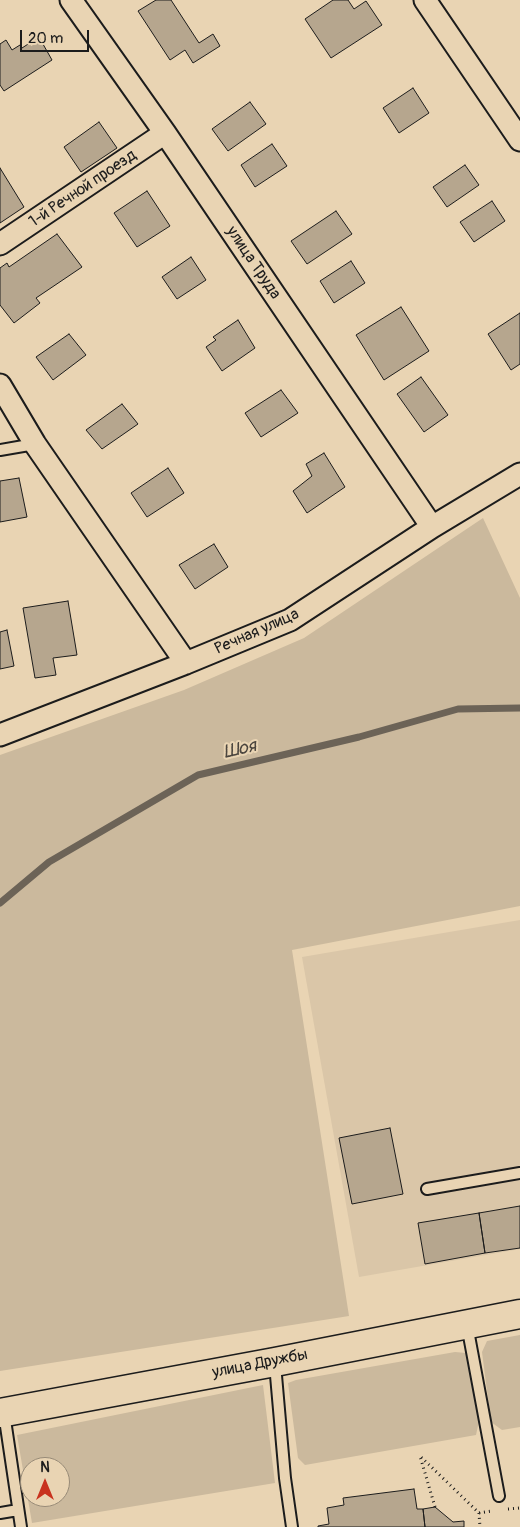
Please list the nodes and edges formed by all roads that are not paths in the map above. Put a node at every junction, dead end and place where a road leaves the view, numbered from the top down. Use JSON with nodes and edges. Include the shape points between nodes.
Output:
{"nodes":[{"id":1,"x":71,"y":0,"type":"edge"},
{"id":2,"x":426,"y":0,"type":"edge"},
{"id":3,"x":165,"y":133,"type":"junction"},
{"id":4,"x":520,"y":140,"type":"edge"},
{"id":5,"x":0,"y":244,"type":"edge"},
{"id":6,"x":0,"y":385,"type":"edge"},
{"id":7,"x":35,"y":444,"type":"junction"},
{"id":8,"x":0,"y":450,"type":"edge"},
{"id":9,"x":520,"y":474,"type":"edge"},
{"id":10,"x":432,"y":527,"type":"junction"},
{"id":11,"x":186,"y":663,"type":"junction"},
{"id":12,"x":0,"y":735,"type":"edge"},
{"id":13,"x":520,"y":1173,"type":"edge"},
{"id":14,"x":427,"y":1189,"type":"dead end"},
{"id":15,"x":520,"y":1314,"type":"edge"},
{"id":16,"x":467,"y":1324,"type":"junction"},
{"id":17,"x":275,"y":1362,"type":"junction"},
{"id":18,"x":2,"y":1413,"type":"edge"},
{"id":19,"x":499,"y":1496,"type":"dead end"},
{"id":20,"x":18,"y":1510,"type":"junction"},
{"id":21,"x":0,"y":1513,"type":"edge"},
{"id":22,"x":20,"y":1527,"type":"edge"},
{"id":23,"x":292,"y":1527,"type":"edge"}],
"edges":[{"from":1,"to":3,"type":"street","name":"улица Труда"},
{"from":2,"to":4,"type":"street"},
{"from":3,"to":5,"type":"street","name":"1-й Речной проезд"},
{"from":3,"to":10,"type":"street","name":"улица Труда"},
{"from":6,"to":7,"type":"street"},
{"from":7,"to":8,"type":"lane"},
{"from":7,"to":11,"type":"street"},
{"from":9,"to":10,"type":"street","name":"Речная улица"},
{"from":10,"to":11,"type":"street","name":"Речная улица","via":[[290,620]]},
{"from":11,"to":12,"type":"street","name":"Речная улица"},
{"from":13,"to":14,"type":"lane"},
{"from":15,"to":16,"type":"main road","name":"улица Дружбы"},
{"from":16,"to":17,"type":"main road","name":"улица Дружбы"},
{"from":16,"to":19,"type":"lane"},
{"from":17,"to":18,"type":"main road","name":"улица Дружбы"},
{"from":17,"to":23,"type":"lane"},
{"from":18,"to":20,"type":"lane"},
{"from":20,"to":21,"type":"lane"},
{"from":20,"to":22,"type":"lane"}]}
